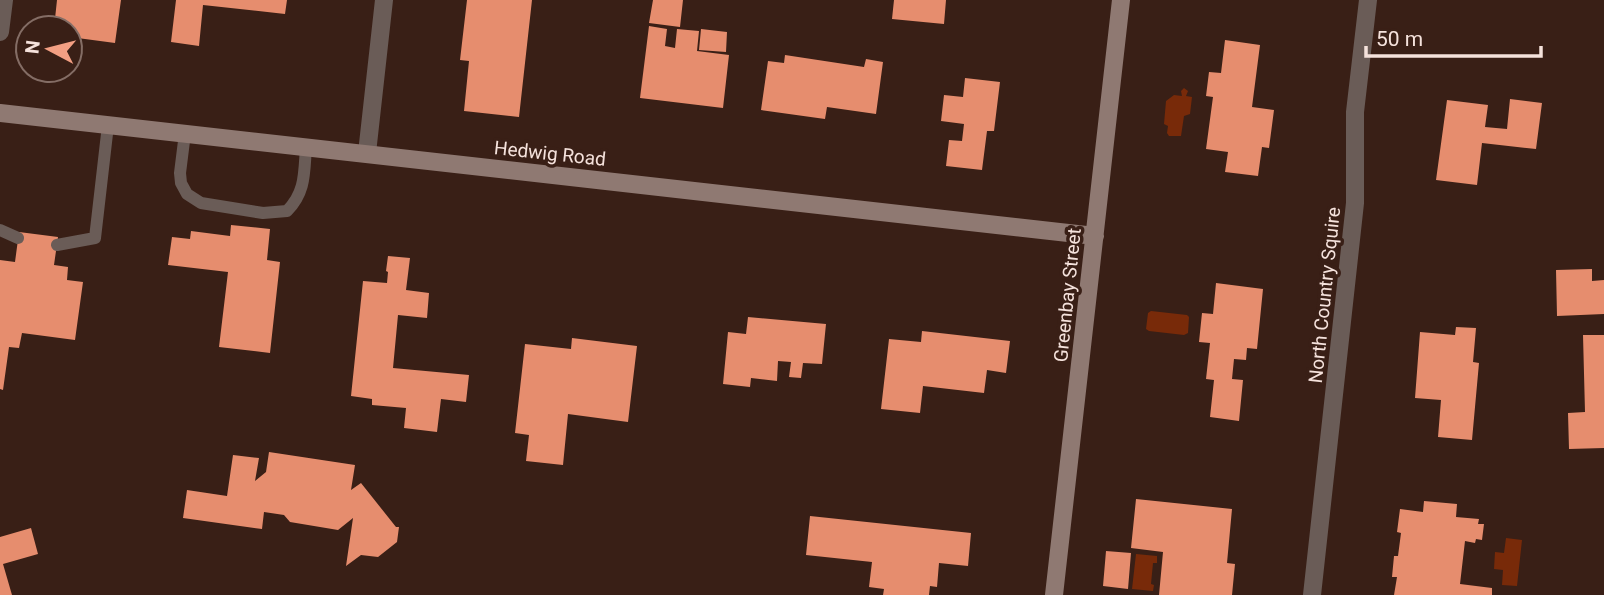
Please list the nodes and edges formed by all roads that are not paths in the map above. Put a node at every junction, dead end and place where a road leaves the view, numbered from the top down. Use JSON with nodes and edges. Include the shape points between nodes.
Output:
{"nodes":[{"id":1,"x":4,"y":0,"type":"edge"},
{"id":2,"x":384,"y":0,"type":"edge"},
{"id":3,"x":1121,"y":0,"type":"edge"},
{"id":4,"x":1368,"y":0,"type":"edge"},
{"id":5,"x":0,"y":32,"type":"edge"},
{"id":6,"x":0,"y":113,"type":"edge"},
{"id":7,"x":108,"y":125,"type":"junction"},
{"id":8,"x":185,"y":133,"type":"junction"},
{"id":9,"x":306,"y":147,"type":"junction"},
{"id":10,"x":367,"y":153,"type":"junction"},
{"id":11,"x":0,"y":230,"type":"edge"},
{"id":12,"x":1095,"y":236,"type":"junction"},
{"id":13,"x":18,"y":238,"type":"dead end"},
{"id":14,"x":57,"y":244,"type":"dead end"},
{"id":15,"x":1054,"y":595,"type":"edge"},
{"id":16,"x":1312,"y":595,"type":"edge"}],
"edges":[{"from":1,"to":5,"type":"street"},
{"from":2,"to":10,"type":"street"},
{"from":3,"to":12,"type":"street","name":"Greenbay Street"},
{"from":4,"to":16,"type":"street","name":"North Country Squire","via":[[1355,112],[1355,203]]},
{"from":6,"to":7,"type":"street","name":"Hedwig Road"},
{"from":7,"to":8,"type":"street","name":"Hedwig Road"},
{"from":7,"to":14,"type":"lane","via":[[95,238]]},
{"from":8,"to":9,"type":"street","name":"Hedwig Road"},
{"from":8,"to":9,"type":"lane","via":[[180,173],[187,194],[201,203],[262,213],[286,211],[296,202],[302,189]]},
{"from":9,"to":10,"type":"street","name":"Hedwig Road"},
{"from":10,"to":12,"type":"street","name":"Hedwig Road"},
{"from":11,"to":13,"type":"lane"},
{"from":12,"to":15,"type":"street","name":"Greenbay Street"}]}
